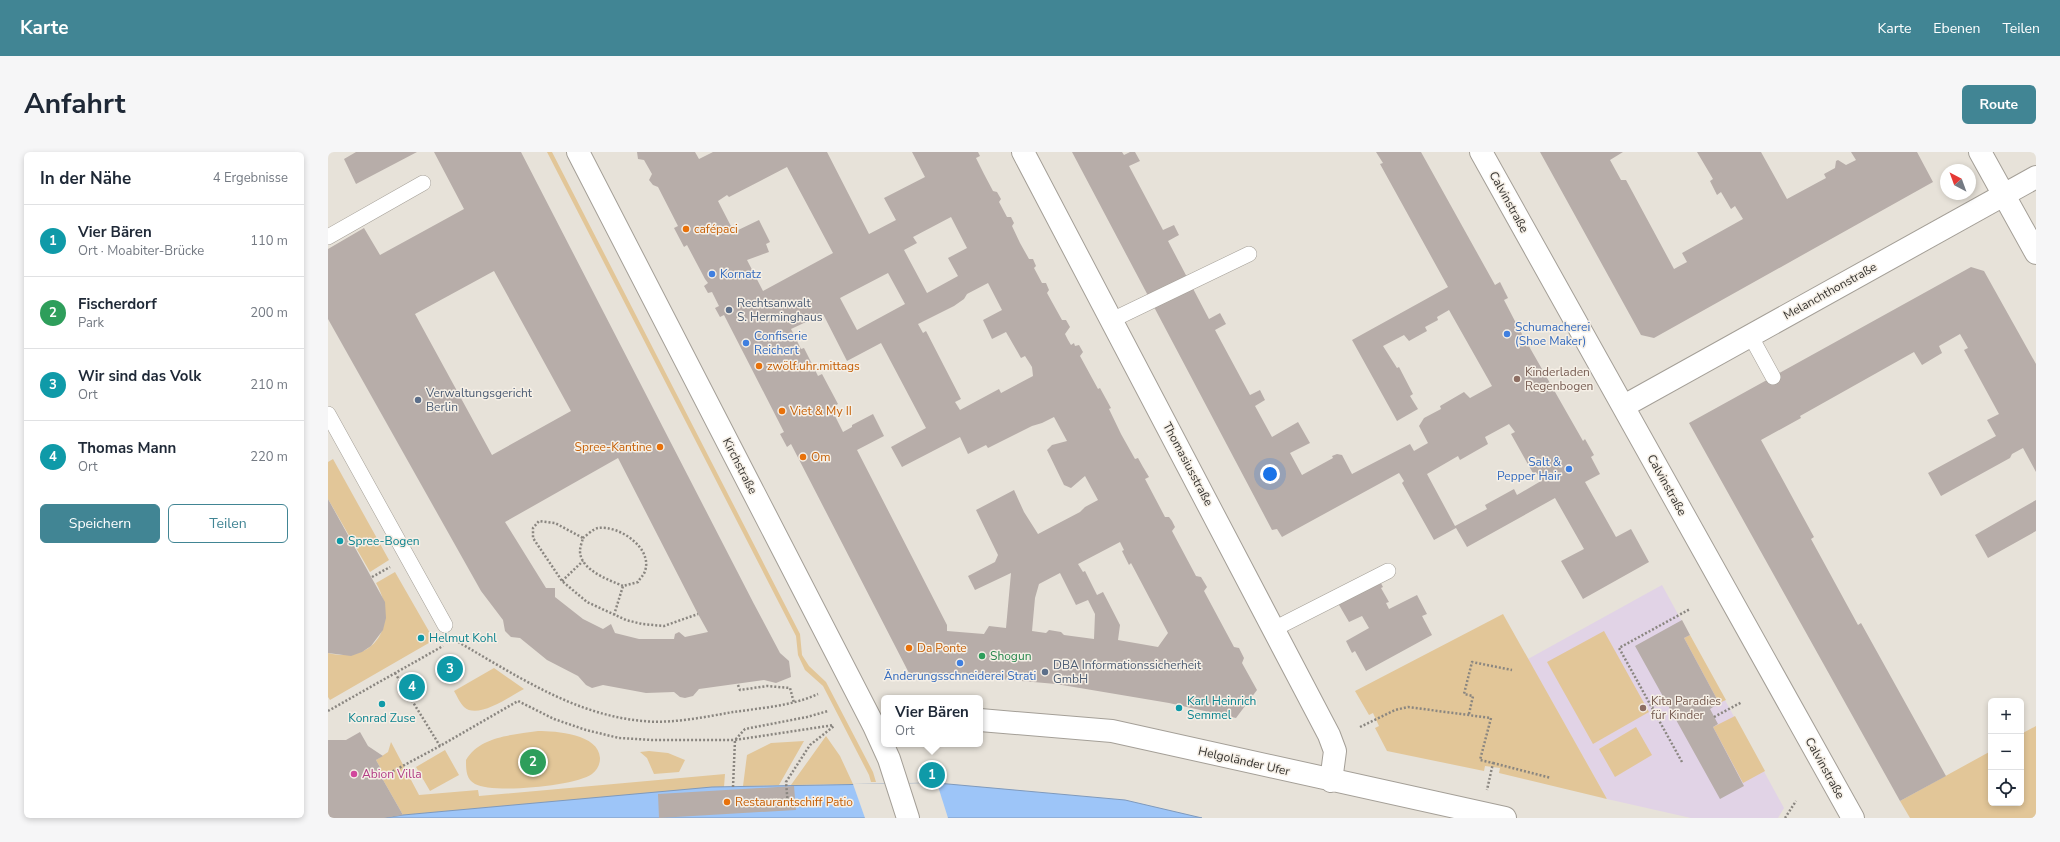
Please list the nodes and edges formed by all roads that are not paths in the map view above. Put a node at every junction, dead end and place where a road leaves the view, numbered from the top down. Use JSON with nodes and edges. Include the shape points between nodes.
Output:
{"nodes":[{"id":1,"x":578,"y":152,"type":"edge"},
{"id":2,"x":1023,"y":152,"type":"edge"},
{"id":3,"x":1481,"y":152,"type":"edge"},
{"id":4,"x":1980,"y":152,"type":"edge"},
{"id":5,"x":2036,"y":177,"type":"edge"},
{"id":6,"x":423,"y":183,"type":"dead end"},
{"id":7,"x":2004,"y":195,"type":"junction"},
{"id":8,"x":328,"y":237,"type":"edge"},
{"id":9,"x":2036,"y":253,"type":"edge"},
{"id":10,"x":1249,"y":254,"type":"dead end"},
{"id":11,"x":1112,"y":320,"type":"junction"},
{"id":12,"x":1750,"y":335,"type":"junction"},
{"id":13,"x":1773,"y":377,"type":"dead end"},
{"id":14,"x":1624,"y":406,"type":"junction"},
{"id":15,"x":328,"y":414,"type":"edge"},
{"id":16,"x":1388,"y":572,"type":"dead end"},
{"id":17,"x":445,"y":625,"type":"dead end"},
{"id":18,"x":1274,"y":629,"type":"junction"},
{"id":19,"x":983,"y":720,"type":"edge"},
{"id":20,"x":879,"y":724,"type":"edge"},
{"id":21,"x":886,"y":747,"type":"edge"},
{"id":22,"x":1331,"y":781,"type":"junction"},
{"id":23,"x":908,"y":818,"type":"edge"},
{"id":24,"x":1506,"y":818,"type":"edge"},
{"id":25,"x":1853,"y":818,"type":"edge"}],
"edges":[{"from":1,"to":20,"type":"street","name":"Kirchstraße"},
{"from":2,"to":11,"type":"street","name":"Thomasiusstraße"},
{"from":3,"to":14,"type":"street","name":"Calvinstraße"},
{"from":4,"to":7,"type":"street"},
{"from":5,"to":7,"type":"street","name":"Melanchthonstraße"},
{"from":6,"to":8,"type":"lane"},
{"from":7,"to":9,"type":"street"},
{"from":7,"to":12,"type":"street","name":"Melanchthonstraße"},
{"from":10,"to":11,"type":"lane"},
{"from":11,"to":18,"type":"street","name":"Thomasiusstraße"},
{"from":12,"to":13,"type":"lane"},
{"from":12,"to":14,"type":"street","name":"Melanchthonstraße"},
{"from":14,"to":25,"type":"street","name":"Calvinstraße"},
{"from":15,"to":17,"type":"lane"},
{"from":16,"to":18,"type":"lane"},
{"from":18,"to":22,"type":"street","name":"Thomasiusstraße","via":[[1329,735],[1334,751]]},
{"from":19,"to":22,"type":"street","name":"Helgoländer Ufer","via":[[1112,731]]},
{"from":21,"to":23,"type":"street","name":"Kirchstraße"},
{"from":22,"to":24,"type":"street","name":"Helgoländer Ufer"}]}
